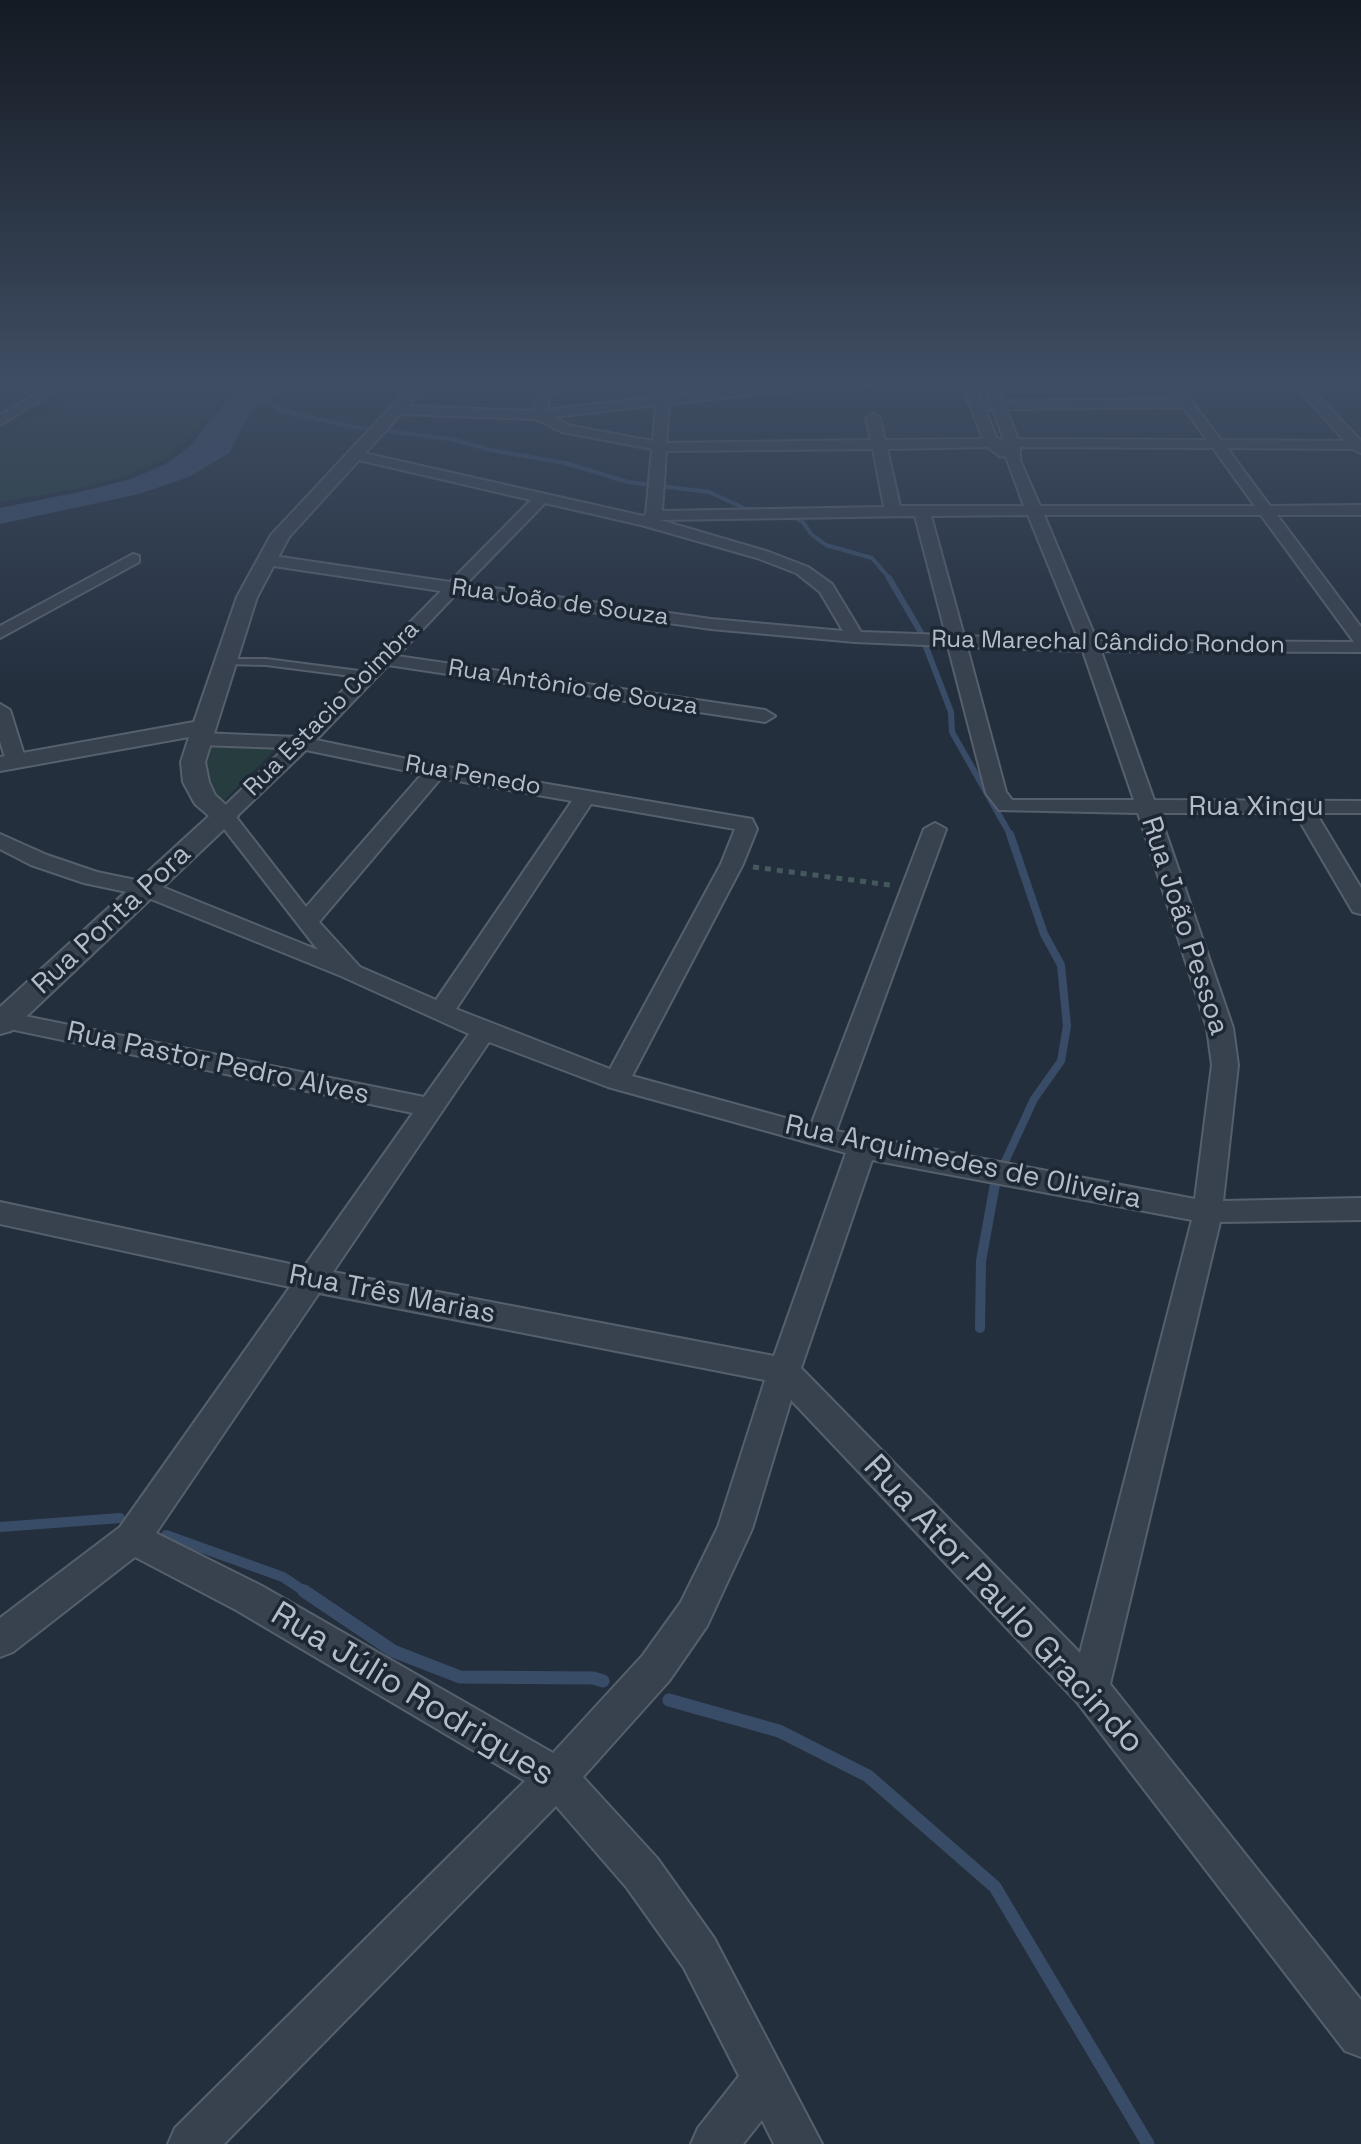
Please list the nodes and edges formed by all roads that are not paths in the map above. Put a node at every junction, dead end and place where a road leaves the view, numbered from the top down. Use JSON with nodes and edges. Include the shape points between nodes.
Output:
{"nodes":[{"id":1,"x":330,"y":482,"type":"edge"},
{"id":2,"x":469,"y":482,"type":"edge"},
{"id":3,"x":658,"y":482,"type":"edge"},
{"id":4,"x":887,"y":482,"type":"edge"},
{"id":5,"x":1022,"y":482,"type":"edge"},
{"id":6,"x":1245,"y":482,"type":"edge"},
{"id":7,"x":540,"y":499,"type":"junction"},
{"id":8,"x":1035,"y":509,"type":"junction"},
{"id":9,"x":1264,"y":510,"type":"junction"},
{"id":10,"x":1361,"y":510,"type":"edge"},
{"id":11,"x":893,"y":511,"type":"junction"},
{"id":12,"x":922,"y":511,"type":"junction"},
{"id":13,"x":650,"y":518,"type":"junction"},
{"id":14,"x":133,"y":559,"type":"dead end"},
{"id":15,"x":267,"y":560,"type":"junction"},
{"id":16,"x":451,"y":589,"type":"junction"},
{"id":17,"x":0,"y":633,"type":"edge"},
{"id":18,"x":855,"y":637,"type":"junction"},
{"id":19,"x":1361,"y":639,"type":"edge"},
{"id":20,"x":958,"y":642,"type":"junction"},
{"id":21,"x":1090,"y":646,"type":"junction"},
{"id":22,"x":1361,"y":647,"type":"edge"},
{"id":23,"x":382,"y":659,"type":"junction"},
{"id":24,"x":227,"y":662,"type":"junction"},
{"id":25,"x":367,"y":675,"type":"junction"},
{"id":26,"x":0,"y":710,"type":"edge"},
{"id":27,"x":765,"y":716,"type":"dead end"},
{"id":28,"x":202,"y":733,"type":"junction"},
{"id":29,"x":302,"y":743,"type":"junction"},
{"id":30,"x":8,"y":762,"type":"edge"},
{"id":31,"x":436,"y":771,"type":"junction"},
{"id":32,"x":586,"y":796,"type":"junction"},
{"id":33,"x":1146,"y":806,"type":"junction"},
{"id":34,"x":1302,"y":807,"type":"junction"},
{"id":35,"x":1361,"y":807,"type":"edge"},
{"id":36,"x":225,"y":816,"type":"junction"},
{"id":37,"x":935,"y":829,"type":"dead end"},
{"id":38,"x":0,"y":840,"type":"edge"},
{"id":39,"x":147,"y":889,"type":"junction"},
{"id":40,"x":1361,"y":907,"type":"edge"},
{"id":41,"x":306,"y":922,"type":"junction"},
{"id":42,"x":351,"y":972,"type":"junction"},
{"id":43,"x":441,"y":1012,"type":"junction"},
{"id":44,"x":1,"y":1021,"type":"edge"},
{"id":45,"x":484,"y":1031,"type":"junction"},
{"id":46,"x":617,"y":1081,"type":"junction"},
{"id":47,"x":432,"y":1108,"type":"junction"},
{"id":48,"x":820,"y":1137,"type":"junction"},
{"id":49,"x":862,"y":1148,"type":"junction"},
{"id":50,"x":1361,"y":1209,"type":"edge"},
{"id":51,"x":1208,"y":1212,"type":"junction"},
{"id":52,"x":0,"y":1213,"type":"edge"},
{"id":53,"x":312,"y":1280,"type":"junction"},
{"id":54,"x":784,"y":1371,"type":"junction"},
{"id":55,"x":132,"y":1538,"type":"junction"},
{"id":56,"x":0,"y":1640,"type":"edge"},
{"id":57,"x":1090,"y":1689,"type":"junction"},
{"id":58,"x":557,"y":1777,"type":"junction"},
{"id":59,"x":1361,"y":2035,"type":"edge"},
{"id":60,"x":765,"y":2079,"type":"junction"},
{"id":61,"x":191,"y":2144,"type":"edge"},
{"id":62,"x":714,"y":2144,"type":"edge"},
{"id":63,"x":799,"y":2144,"type":"edge"}],
"edges":[{"from":1,"to":15,"type":"street","via":[[281,535]]},
{"from":2,"to":7,"type":"street"},
{"from":3,"to":13,"type":"street"},
{"from":4,"to":11,"type":"street"},
{"from":5,"to":8,"type":"street","name":"Rua João Pessoa"},
{"from":6,"to":9,"type":"street"},
{"from":7,"to":13,"type":"street"},
{"from":7,"to":16,"type":"street","name":"Rua Estacio Coimbra"},
{"from":8,"to":9,"type":"street"},
{"from":8,"to":12,"type":"street"},
{"from":8,"to":21,"type":"street","name":"Rua João Pessoa"},
{"from":9,"to":10,"type":"street"},
{"from":9,"to":19,"type":"street"},
{"from":11,"to":12,"type":"street"},
{"from":11,"to":13,"type":"street"},
{"from":12,"to":20,"type":"street"},
{"from":13,"to":18,"type":"street","via":[[802,570],[826,588]]},
{"from":14,"to":17,"type":"street"},
{"from":15,"to":16,"type":"street","name":"Rua João de Souza"},
{"from":15,"to":24,"type":"street","via":[[247,597]]},
{"from":16,"to":18,"type":"street","name":"Rua João de Souza","via":[[711,624]]},
{"from":16,"to":23,"type":"street","name":"Rua Estacio Coimbra"},
{"from":18,"to":20,"type":"street","name":"Rua Marechal Cândido Rondon"},
{"from":20,"to":21,"type":"street","name":"Rua Marechal Cândido Rondon"},
{"from":20,"to":33,"type":"street","name":"Rua Xingu","via":[[996,793],[1006,806]]},
{"from":21,"to":22,"type":"street","name":"Rua Marechal Cândido Rondon"},
{"from":21,"to":33,"type":"street","name":"Rua João Pessoa"},
{"from":23,"to":25,"type":"street","name":"Rua Estacio Coimbra"},
{"from":23,"to":27,"type":"street","name":"Rua Antônio de Souza"},
{"from":24,"to":25,"type":"lane"},
{"from":24,"to":28,"type":"street"},
{"from":25,"to":29,"type":"street","name":"Rua Estacio Coimbra"},
{"from":26,"to":30,"type":"street"},
{"from":28,"to":29,"type":"street","name":"Rua Penedo"},
{"from":28,"to":30,"type":"street"},
{"from":28,"to":36,"type":"street","via":[[193,762],[196,782],[204,799]]},
{"from":29,"to":31,"type":"street","name":"Rua Penedo"},
{"from":29,"to":36,"type":"street","name":"Rua Estacio Coimbra"},
{"from":31,"to":32,"type":"street","name":"Rua Penedo"},
{"from":31,"to":41,"type":"street"},
{"from":32,"to":43,"type":"street"},
{"from":32,"to":46,"type":"street","name":"Rua Penedo","via":[[744,824],[746,829]]},
{"from":33,"to":34,"type":"street","name":"Rua Xingu"},
{"from":33,"to":51,"type":"street","name":"Rua João Pessoa","via":[[1220,1028],[1225,1065]]},
{"from":34,"to":35,"type":"street","name":"Rua Xingu"},
{"from":34,"to":40,"type":"street"},
{"from":36,"to":39,"type":"street","name":"Rua Ponta Pora"},
{"from":36,"to":41,"type":"street","name":"Rua Arquimedes de Oliveira"},
{"from":37,"to":48,"type":"street"},
{"from":38,"to":39,"type":"street","name":"Rua Arquimedes de Oliveira","via":[[92,878]]},
{"from":39,"to":42,"type":"street","name":"Rua Arquimedes de Oliveira"},
{"from":39,"to":44,"type":"street","name":"Rua Ponta Pora"},
{"from":41,"to":42,"type":"street","name":"Rua Arquimedes de Oliveira"},
{"from":42,"to":43,"type":"street","name":"Rua Arquimedes de Oliveira"},
{"from":43,"to":45,"type":"street","name":"Rua Arquimedes de Oliveira"},
{"from":44,"to":47,"type":"street","name":"Rua Pastor Pedro Alves"},
{"from":45,"to":46,"type":"street","name":"Rua Arquimedes de Oliveira"},
{"from":45,"to":47,"type":"street"},
{"from":46,"to":48,"type":"street","name":"Rua Arquimedes de Oliveira"},
{"from":47,"to":53,"type":"street"},
{"from":48,"to":49,"type":"street","name":"Rua Arquimedes de Oliveira"},
{"from":49,"to":51,"type":"street","name":"Rua Arquimedes de Oliveira"},
{"from":49,"to":54,"type":"street"},
{"from":50,"to":51,"type":"street","name":"Rua Arquimedes de Oliveira"},
{"from":51,"to":57,"type":"street","name":"Rua João Pessoa"},
{"from":52,"to":53,"type":"street","name":"Rua Três Marias"},
{"from":53,"to":54,"type":"street","name":"Rua Três Marias"},
{"from":53,"to":55,"type":"street"},
{"from":54,"to":57,"type":"street","name":"Rua Ator Paulo Gracindo"},
{"from":54,"to":58,"type":"street","via":[[735,1529],[694,1614],[656,1668]]},
{"from":55,"to":56,"type":"street"},
{"from":55,"to":58,"type":"street","name":"Rua Júlio Rodrigues","via":[[249,1598]]},
{"from":57,"to":59,"type":"street","name":"Rua Ator Paulo Gracindo"},
{"from":58,"to":60,"type":"street","name":"Rua Júlio Rodrigues","via":[[642,1873],[699,1953]]},
{"from":58,"to":61,"type":"street"},
{"from":60,"to":62,"type":"street"},
{"from":60,"to":63,"type":"street","name":"Rua Júlio Rodrigues"}]}
